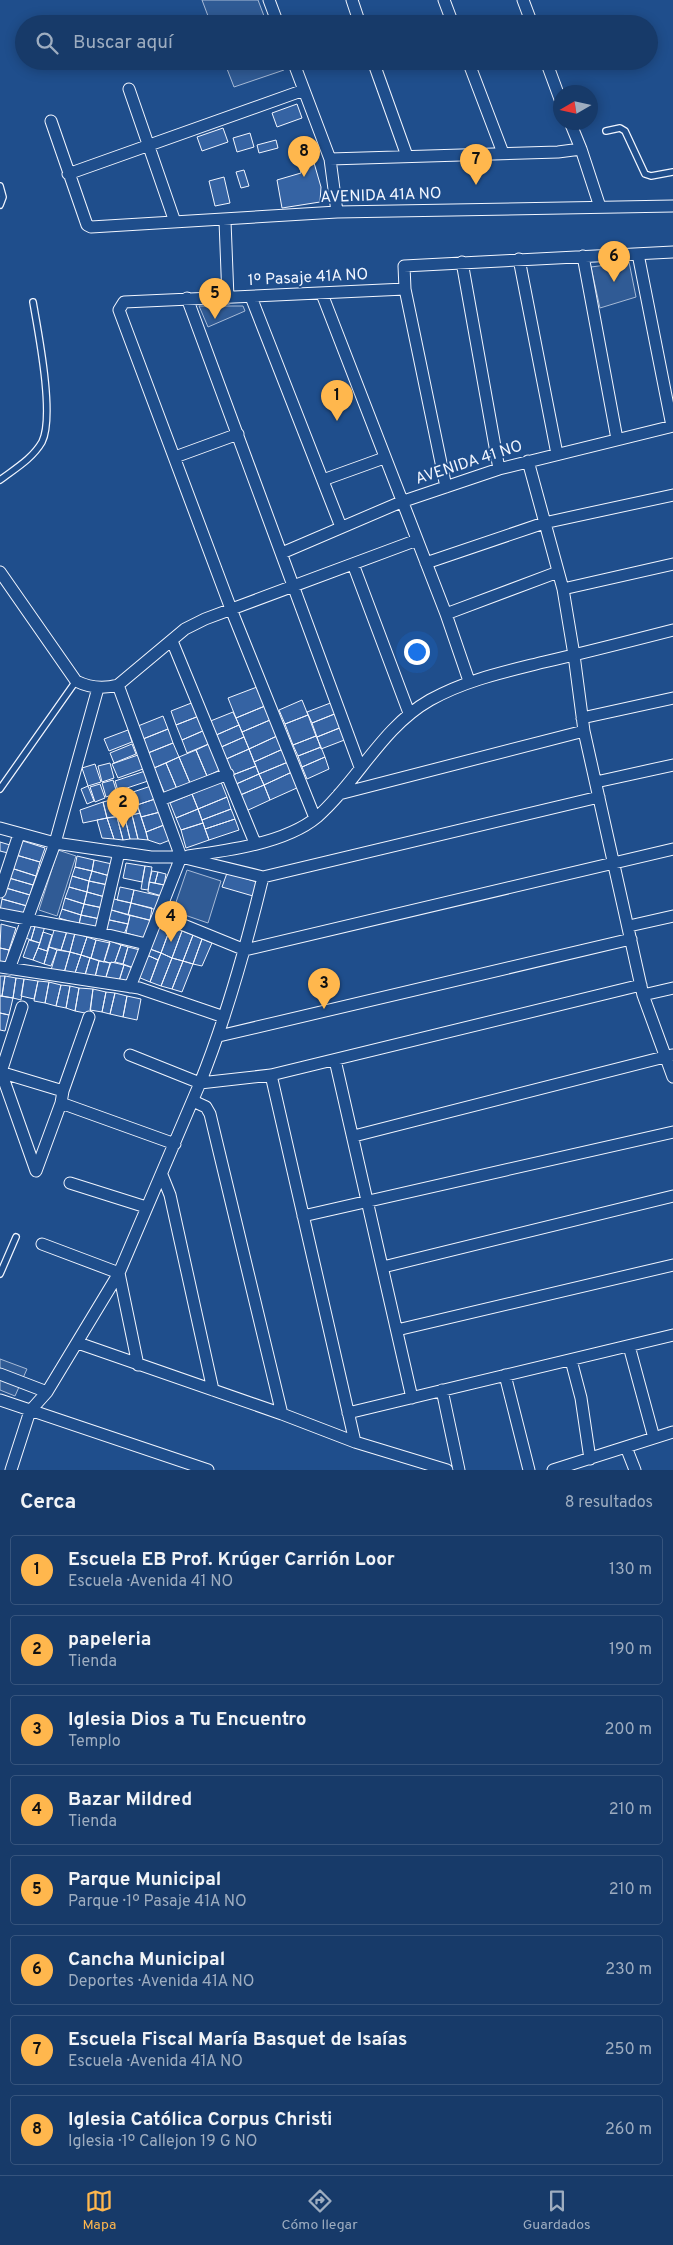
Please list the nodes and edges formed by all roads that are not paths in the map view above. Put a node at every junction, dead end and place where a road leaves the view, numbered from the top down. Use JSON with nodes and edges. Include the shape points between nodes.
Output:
{"nodes":[{"id":1,"x":269,"y":0,"type":"edge"},
{"id":2,"x":352,"y":0,"type":"edge"},
{"id":3,"x":444,"y":0,"type":"edge"},
{"id":4,"x":523,"y":0,"type":"edge"},
{"id":5,"x":275,"y":15,"type":"edge"},
{"id":6,"x":357,"y":15,"type":"edge"},
{"id":7,"x":450,"y":15,"type":"edge"},
{"id":8,"x":529,"y":15,"type":"edge"},
{"id":9,"x":296,"y":70,"type":"edge"},
{"id":10,"x":376,"y":70,"type":"edge"},
{"id":11,"x":471,"y":70,"type":"edge"},
{"id":12,"x":549,"y":70,"type":"edge"},
{"id":13,"x":555,"y":85,"type":"edge"},
{"id":14,"x":129,"y":89,"type":"dead end"},
{"id":15,"x":304,"y":90,"type":"junction"},
{"id":16,"x":51,"y":121,"type":"dead end"},
{"id":17,"x":573,"y":130,"type":"edge"},
{"id":18,"x":606,"y":131,"type":"dead end"},
{"id":19,"x":148,"y":145,"type":"junction"},
{"id":20,"x":581,"y":149,"type":"junction"},
{"id":21,"x":503,"y":154,"type":"junction"},
{"id":22,"x":406,"y":156,"type":"junction"},
{"id":23,"x":330,"y":159,"type":"junction"},
{"id":24,"x":673,"y":172,"type":"edge"},
{"id":25,"x":68,"y":174,"type":"junction"},
{"id":26,"x":0,"y":186,"type":"edge"},
{"id":27,"x":0,"y":205,"type":"edge"},
{"id":28,"x":673,"y":206,"type":"edge"},
{"id":29,"x":600,"y":208,"type":"junction"},
{"id":30,"x":337,"y":212,"type":"junction"},
{"id":31,"x":225,"y":221,"type":"junction"},
{"id":32,"x":175,"y":222,"type":"junction"},
{"id":33,"x":673,"y":252,"type":"edge"},
{"id":34,"x":638,"y":254,"type":"junction"},
{"id":35,"x":582,"y":256,"type":"junction"},
{"id":36,"x":519,"y":260,"type":"junction"},
{"id":37,"x":462,"y":262,"type":"junction"},
{"id":38,"x":405,"y":289,"type":"junction"},
{"id":39,"x":322,"y":294,"type":"junction"},
{"id":40,"x":251,"y":297,"type":"junction"},
{"id":41,"x":187,"y":298,"type":"junction"},
{"id":42,"x":228,"y":298,"type":"junction"},
{"id":43,"x":32,"y":302,"type":"dead end"},
{"id":44,"x":673,"y":426,"type":"edge"},
{"id":45,"x":238,"y":434,"type":"junction"},
{"id":46,"x":617,"y":439,"type":"junction"},
{"id":47,"x":557,"y":454,"type":"junction"},
{"id":48,"x":175,"y":457,"type":"junction"},
{"id":49,"x":384,"y":458,"type":"junction"},
{"id":50,"x":528,"y":461,"type":"junction"},
{"id":51,"x":499,"y":469,"type":"junction"},
{"id":52,"x":0,"y":480,"type":"edge"},
{"id":53,"x":323,"y":480,"type":"junction"},
{"id":54,"x":446,"y":487,"type":"junction"},
{"id":55,"x":673,"y":495,"type":"edge"},
{"id":56,"x":401,"y":502,"type":"junction"},
{"id":57,"x":544,"y":523,"type":"junction"},
{"id":58,"x":341,"y":527,"type":"junction"},
{"id":59,"x":416,"y":540,"type":"junction"},
{"id":60,"x":282,"y":553,"type":"junction"},
{"id":61,"x":426,"y":563,"type":"junction"},
{"id":62,"x":353,"y":564,"type":"junction"},
{"id":63,"x":673,"y":564,"type":"edge"},
{"id":64,"x":0,"y":572,"type":"edge"},
{"id":65,"x":558,"y":572,"type":"junction"},
{"id":66,"x":295,"y":586,"type":"junction"},
{"id":67,"x":562,"y":589,"type":"junction"},
{"id":68,"x":231,"y":609,"type":"junction"},
{"id":69,"x":446,"y":614,"type":"junction"},
{"id":70,"x":673,"y":630,"type":"edge"},
{"id":71,"x":172,"y":641,"type":"junction"},
{"id":72,"x":574,"y":655,"type":"junction"},
{"id":73,"x":76,"y":681,"type":"junction"},
{"id":74,"x":469,"y":681,"type":"junction"},
{"id":75,"x":118,"y":685,"type":"junction"},
{"id":76,"x":98,"y":688,"type":"junction"},
{"id":77,"x":673,"y":698,"type":"edge"},
{"id":78,"x":409,"y":713,"type":"junction"},
{"id":79,"x":582,"y":718,"type":"junction"},
{"id":80,"x":584,"y":732,"type":"junction"},
{"id":81,"x":673,"y":765,"type":"edge"},
{"id":82,"x":360,"y":767,"type":"junction"},
{"id":83,"x":228,"y":774,"type":"junction"},
{"id":84,"x":596,"y":782,"type":"junction"},
{"id":85,"x":0,"y":789,"type":"edge"},
{"id":86,"x":340,"y":794,"type":"junction"},
{"id":87,"x":599,"y":797,"type":"junction"},
{"id":88,"x":160,"y":800,"type":"junction"},
{"id":89,"x":316,"y":818,"type":"junction"},
{"id":90,"x":0,"y":828,"type":"edge"},
{"id":91,"x":19,"y":834,"type":"junction"},
{"id":92,"x":255,"y":842,"type":"junction"},
{"id":93,"x":55,"y":843,"type":"junction"},
{"id":94,"x":673,"y":849,"type":"edge"},
{"id":95,"x":119,"y":852,"type":"junction"},
{"id":96,"x":181,"y":857,"type":"junction"},
{"id":97,"x":614,"y":864,"type":"junction"},
{"id":98,"x":263,"y":877,"type":"junction"},
{"id":99,"x":0,"y":892,"type":"edge"},
{"id":100,"x":0,"y":914,"type":"edge"},
{"id":101,"x":159,"y":915,"type":"junction"},
{"id":102,"x":673,"y":916,"type":"edge"},
{"id":103,"x":27,"y":919,"type":"junction"},
{"id":104,"x":628,"y":926,"type":"junction"},
{"id":105,"x":100,"y":933,"type":"junction"},
{"id":106,"x":631,"y":939,"type":"junction"},
{"id":107,"x":146,"y":944,"type":"junction"},
{"id":108,"x":245,"y":950,"type":"junction"},
{"id":109,"x":4,"y":968,"type":"edge"},
{"id":110,"x":130,"y":987,"type":"junction"},
{"id":111,"x":673,"y":988,"type":"edge"},
{"id":112,"x":642,"y":990,"type":"junction"},
{"id":113,"x":22,"y":1007,"type":"dead end"},
{"id":114,"x":89,"y":1017,"type":"dead end"},
{"id":115,"x":224,"y":1017,"type":"junction"},
{"id":116,"x":219,"y":1036,"type":"junction"},
{"id":117,"x":130,"y":1055,"type":"dead end"},
{"id":118,"x":669,"y":1055,"type":"edge"},
{"id":119,"x":335,"y":1060,"type":"junction"},
{"id":120,"x":1,"y":1072,"type":"edge"},
{"id":121,"x":271,"y":1075,"type":"junction"},
{"id":122,"x":673,"y":1077,"type":"edge"},
{"id":123,"x":200,"y":1083,"type":"junction"},
{"id":124,"x":63,"y":1091,"type":"junction"},
{"id":125,"x":192,"y":1101,"type":"junction"},
{"id":126,"x":61,"y":1103,"type":"junction"},
{"id":127,"x":673,"y":1132,"type":"edge"},
{"id":128,"x":354,"y":1136,"type":"junction"},
{"id":129,"x":175,"y":1144,"type":"junction"},
{"id":130,"x":162,"y":1175,"type":"junction"},
{"id":131,"x":70,"y":1183,"type":"dead end"},
{"id":132,"x":673,"y":1196,"type":"edge"},
{"id":133,"x":369,"y":1202,"type":"junction"},
{"id":134,"x":146,"y":1207,"type":"junction"},
{"id":135,"x":303,"y":1216,"type":"junction"},
{"id":136,"x":16,"y":1237,"type":"dead end"},
{"id":137,"x":42,"y":1244,"type":"dead end"},
{"id":138,"x":673,"y":1264,"type":"edge"},
{"id":139,"x":383,"y":1267,"type":"junction"},
{"id":140,"x":119,"y":1273,"type":"junction"},
{"id":141,"x":0,"y":1274,"type":"edge"},
{"id":142,"x":397,"y":1330,"type":"junction"},
{"id":143,"x":673,"y":1335,"type":"edge"},
{"id":144,"x":78,"y":1343,"type":"junction"},
{"id":145,"x":629,"y":1346,"type":"junction"},
{"id":146,"x":571,"y":1360,"type":"junction"},
{"id":147,"x":138,"y":1365,"type":"junction"},
{"id":148,"x":0,"y":1374,"type":"edge"},
{"id":149,"x":505,"y":1375,"type":"junction"},
{"id":150,"x":213,"y":1390,"type":"junction"},
{"id":151,"x":442,"y":1390,"type":"junction"},
{"id":152,"x":47,"y":1392,"type":"junction"},
{"id":153,"x":412,"y":1398,"type":"junction"},
{"id":154,"x":0,"y":1400,"type":"edge"},
{"id":155,"x":30,"y":1411,"type":"junction"},
{"id":156,"x":348,"y":1413,"type":"junction"},
{"id":157,"x":282,"y":1414,"type":"junction"},
{"id":158,"x":673,"y":1432,"type":"edge"},
{"id":159,"x":654,"y":1438,"type":"junction"},
{"id":160,"x":354,"y":1442,"type":"junction"},
{"id":161,"x":626,"y":1447,"type":"junction"},
{"id":162,"x":590,"y":1459,"type":"junction"},
{"id":163,"x":11,"y":1470,"type":"edge"},
{"id":164,"x":208,"y":1470,"type":"edge"},
{"id":165,"x":447,"y":1470,"type":"edge"},
{"id":166,"x":459,"y":1470,"type":"edge"},
{"id":167,"x":529,"y":1470,"type":"edge"},
{"id":168,"x":553,"y":1470,"type":"edge"},
{"id":169,"x":635,"y":1470,"type":"edge"}],
"edges":[{"from":1,"to":5,"type":"street"},
{"from":2,"to":6,"type":"street"},
{"from":3,"to":7,"type":"street"},
{"from":4,"to":8,"type":"street"},
{"from":9,"to":15,"type":"street"},
{"from":10,"to":22,"type":"street"},
{"from":11,"to":21,"type":"street"},
{"from":12,"to":13,"type":"street"},
{"from":14,"to":19,"type":"street"},
{"from":15,"to":19,"type":"street"},
{"from":15,"to":23,"type":"street"},
{"from":16,"to":25,"type":"street"},
{"from":17,"to":20,"type":"street"},
{"from":18,"to":24,"type":"lane","via":[[620,128],[625,131],[645,174]]},
{"from":19,"to":25,"type":"street"},
{"from":19,"to":32,"type":"street"},
{"from":20,"to":21,"type":"street"},
{"from":20,"to":29,"type":"street"},
{"from":21,"to":22,"type":"street"},
{"from":22,"to":23,"type":"street"},
{"from":23,"to":30,"type":"street"},
{"from":25,"to":32,"type":"street","name":"AVENIDA 41A NO","via":[[87,225],[91,227]]},
{"from":26,"to":27,"type":"lane","via":[[3,197]]},
{"from":28,"to":29,"type":"street","name":"AVENIDA 41A NO"},
{"from":29,"to":30,"type":"street","name":"AVENIDA 41A NO"},
{"from":30,"to":31,"type":"street","name":"AVENIDA 41A NO"},
{"from":31,"to":32,"type":"street","name":"AVENIDA 41A NO"},
{"from":31,"to":42,"type":"street"},
{"from":33,"to":34,"type":"street"},
{"from":34,"to":35,"type":"street"},
{"from":34,"to":44,"type":"street"},
{"from":35,"to":36,"type":"street"},
{"from":35,"to":46,"type":"street"},
{"from":36,"to":37,"type":"street"},
{"from":36,"to":47,"type":"street"},
{"from":37,"to":38,"type":"street","via":[[404,266]]},
{"from":37,"to":51,"type":"street"},
{"from":38,"to":39,"type":"street","name":"1º Pasaje 41A NO"},
{"from":38,"to":54,"type":"street"},
{"from":39,"to":40,"type":"street","name":"1º Pasaje 41A NO"},
{"from":39,"to":49,"type":"street"},
{"from":40,"to":42,"type":"street","name":"1º Pasaje 41A NO"},
{"from":40,"to":53,"type":"street"},
{"from":41,"to":42,"type":"street","name":"1º Pasaje 41A NO"},
{"from":41,"to":45,"type":"street"},
{"from":41,"to":48,"type":"street","name":"1º Pasaje 41A NO","via":[[124,302],[119,310]]},
{"from":43,"to":52,"type":"lane","via":[[47,406],[43,440],[30,459]]},
{"from":44,"to":46,"type":"street","name":"AVENIDA 41 NO"},
{"from":45,"to":48,"type":"street"},
{"from":45,"to":60,"type":"street"},
{"from":46,"to":47,"type":"street","name":"AVENIDA 41 NO"},
{"from":47,"to":50,"type":"street","name":"AVENIDA 41 NO"},
{"from":48,"to":68,"type":"street"},
{"from":49,"to":53,"type":"street"},
{"from":49,"to":56,"type":"street"},
{"from":50,"to":51,"type":"street","name":"AVENIDA 41 NO"},
{"from":50,"to":57,"type":"street"},
{"from":51,"to":54,"type":"street","name":"AVENIDA 41 NO"},
{"from":53,"to":58,"type":"street"},
{"from":54,"to":56,"type":"street","name":"AVENIDA 41 NO"},
{"from":55,"to":57,"type":"street"},
{"from":56,"to":58,"type":"street","name":"AVENIDA 41 NO"},
{"from":56,"to":59,"type":"street"},
{"from":57,"to":61,"type":"street"},
{"from":57,"to":65,"type":"street"},
{"from":58,"to":60,"type":"street","name":"AVENIDA 41 NO"},
{"from":59,"to":61,"type":"street"},
{"from":59,"to":62,"type":"street"},
{"from":60,"to":66,"type":"street"},
{"from":61,"to":69,"type":"street"},
{"from":62,"to":66,"type":"street"},
{"from":62,"to":78,"type":"street"},
{"from":63,"to":67,"type":"street"},
{"from":64,"to":73,"type":"street"},
{"from":65,"to":67,"type":"street"},
{"from":65,"to":69,"type":"street"},
{"from":66,"to":68,"type":"street"},
{"from":66,"to":82,"type":"street"},
{"from":67,"to":72,"type":"street"},
{"from":68,"to":71,"type":"street","via":[[185,629]]},
{"from":68,"to":89,"type":"street"},
{"from":69,"to":74,"type":"street"},
{"from":70,"to":72,"type":"street"},
{"from":71,"to":75,"type":"street"},
{"from":71,"to":83,"type":"street"},
{"from":72,"to":74,"type":"street"},
{"from":72,"to":79,"type":"street"},
{"from":73,"to":76,"type":"street"},
{"from":73,"to":85,"type":"lane"},
{"from":74,"to":78,"type":"street"},
{"from":75,"to":76,"type":"street"},
{"from":75,"to":88,"type":"street"},
{"from":76,"to":93,"type":"street"},
{"from":77,"to":79,"type":"street"},
{"from":78,"to":82,"type":"street"},
{"from":79,"to":80,"type":"street"},
{"from":80,"to":84,"type":"street"},
{"from":80,"to":86,"type":"street"},
{"from":81,"to":84,"type":"street"},
{"from":82,"to":86,"type":"street"},
{"from":83,"to":88,"type":"street"},
{"from":83,"to":92,"type":"street"},
{"from":84,"to":87,"type":"street"},
{"from":86,"to":89,"type":"street"},
{"from":87,"to":97,"type":"street"},
{"from":87,"to":98,"type":"street"},
{"from":88,"to":96,"type":"street"},
{"from":89,"to":92,"type":"street","via":[[286,834]]},
{"from":90,"to":91,"type":"street"},
{"from":91,"to":93,"type":"street"},
{"from":91,"to":99,"type":"street"},
{"from":92,"to":96,"type":"street","via":[[224,851]]},
{"from":93,"to":95,"type":"street"},
{"from":93,"to":103,"type":"street"},
{"from":94,"to":97,"type":"street"},
{"from":95,"to":96,"type":"street","via":[[151,858]]},
{"from":95,"to":105,"type":"street"},
{"from":96,"to":98,"type":"street"},
{"from":96,"to":101,"type":"street"},
{"from":97,"to":104,"type":"street"},
{"from":97,"to":108,"type":"street"},
{"from":98,"to":108,"type":"street"},
{"from":100,"to":103,"type":"street"},
{"from":101,"to":107,"type":"street"},
{"from":101,"to":108,"type":"street"},
{"from":102,"to":104,"type":"street"},
{"from":103,"to":105,"type":"street"},
{"from":103,"to":109,"type":"street"},
{"from":104,"to":106,"type":"street"},
{"from":105,"to":107,"type":"street"},
{"from":106,"to":112,"type":"street"},
{"from":106,"to":116,"type":"street"},
{"from":107,"to":110,"type":"street"},
{"from":108,"to":115,"type":"street"},
{"from":109,"to":110,"type":"street"},
{"from":110,"to":115,"type":"street"},
{"from":111,"to":112,"type":"street"},
{"from":112,"to":118,"type":"street"},
{"from":112,"to":119,"type":"street"},
{"from":113,"to":120,"type":"street"},
{"from":114,"to":124,"type":"street"},
{"from":115,"to":116,"type":"street"},
{"from":116,"to":123,"type":"street"},
{"from":117,"to":123,"type":"street"},
{"from":118,"to":122,"type":"street"},
{"from":118,"to":128,"type":"street"},
{"from":119,"to":121,"type":"street"},
{"from":119,"to":128,"type":"street"},
{"from":120,"to":124,"type":"street"},
{"from":120,"to":126,"type":"street","via":[[36,1171]]},
{"from":121,"to":123,"type":"street"},
{"from":121,"to":135,"type":"street"},
{"from":123,"to":125,"type":"street"},
{"from":124,"to":126,"type":"street"},
{"from":125,"to":129,"type":"street"},
{"from":125,"to":157,"type":"street","via":[[206,1107],[210,1114]]},
{"from":126,"to":129,"type":"street"},
{"from":127,"to":133,"type":"street"},
{"from":128,"to":133,"type":"street"},
{"from":129,"to":130,"type":"street"},
{"from":130,"to":134,"type":"street"},
{"from":130,"to":150,"type":"street","via":[[170,1195]]},
{"from":131,"to":134,"type":"street"},
{"from":132,"to":139,"type":"street"},
{"from":133,"to":135,"type":"street"},
{"from":133,"to":139,"type":"street"},
{"from":134,"to":140,"type":"street"},
{"from":135,"to":156,"type":"street"},
{"from":136,"to":141,"type":"lane"},
{"from":137,"to":140,"type":"street"},
{"from":138,"to":142,"type":"street"},
{"from":139,"to":142,"type":"street"},
{"from":140,"to":144,"type":"street"},
{"from":140,"to":147,"type":"street"},
{"from":142,"to":153,"type":"street"},
{"from":143,"to":145,"type":"street"},
{"from":144,"to":147,"type":"street"},
{"from":144,"to":152,"type":"street"},
{"from":145,"to":146,"type":"street"},
{"from":145,"to":159,"type":"street"},
{"from":146,"to":149,"type":"street"},
{"from":146,"to":162,"type":"street","via":[[581,1398]]},
{"from":147,"to":150,"type":"street"},
{"from":148,"to":152,"type":"street"},
{"from":149,"to":151,"type":"street"},
{"from":149,"to":167,"type":"street"},
{"from":150,"to":157,"type":"street"},
{"from":151,"to":153,"type":"street"},
{"from":151,"to":166,"type":"street"},
{"from":152,"to":155,"type":"street"},
{"from":153,"to":156,"type":"street"},
{"from":154,"to":155,"type":"street"},
{"from":155,"to":163,"type":"street"},
{"from":155,"to":164,"type":"street"},
{"from":156,"to":160,"type":"street"},
{"from":157,"to":160,"type":"street"},
{"from":158,"to":159,"type":"street"},
{"from":159,"to":161,"type":"street"},
{"from":160,"to":165,"type":"street"},
{"from":161,"to":162,"type":"street"},
{"from":161,"to":169,"type":"street"},
{"from":162,"to":168,"type":"street"}]}
